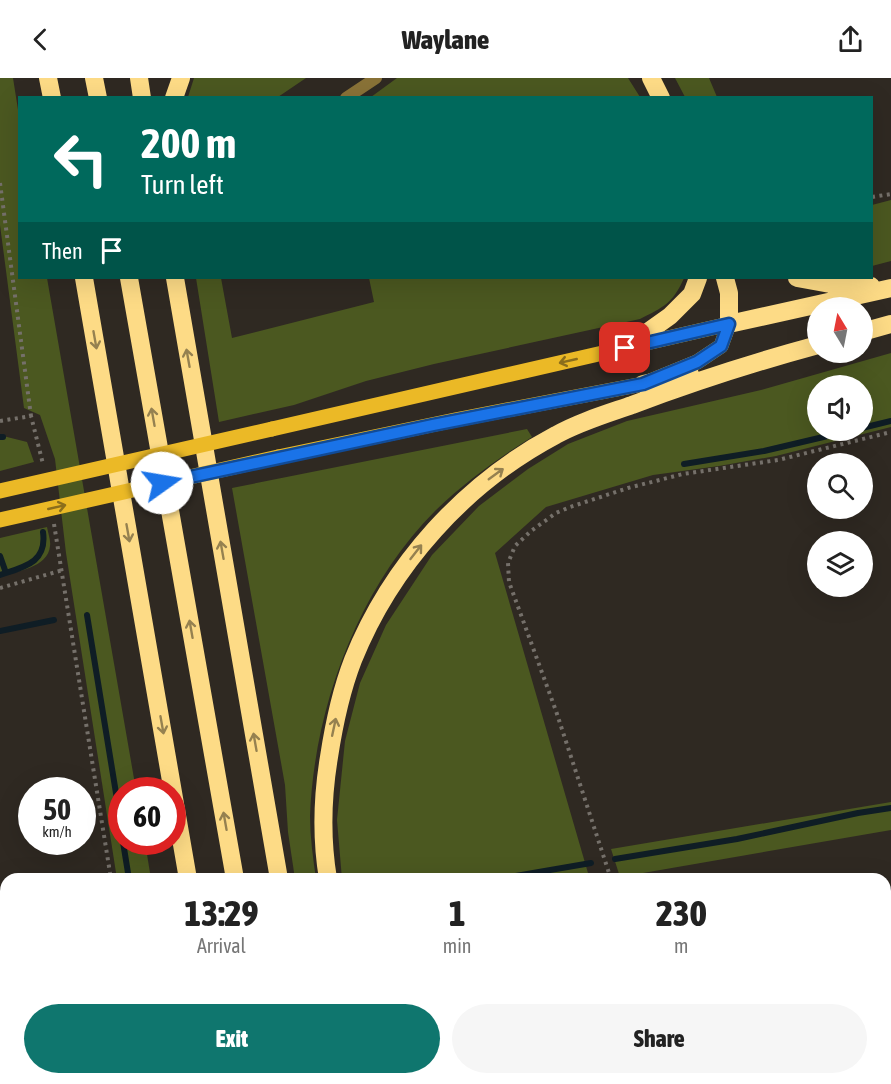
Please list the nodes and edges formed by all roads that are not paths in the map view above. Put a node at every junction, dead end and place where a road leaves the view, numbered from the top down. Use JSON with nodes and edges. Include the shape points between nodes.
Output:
{"nodes":[{"id":1,"x":48,"y":78,"type":"edge"},
{"id":2,"x":94,"y":78,"type":"edge"},
{"id":3,"x":139,"y":78,"type":"edge"},
{"id":4,"x":181,"y":78,"type":"edge"},
{"id":5,"x":376,"y":78,"type":"edge"},
{"id":6,"x":651,"y":78,"type":"edge"},
{"id":7,"x":52,"y":96,"type":"edge"},
{"id":8,"x":98,"y":96,"type":"edge"},
{"id":9,"x":142,"y":96,"type":"edge"},
{"id":10,"x":175,"y":96,"type":"edge"},
{"id":11,"x":349,"y":96,"type":"edge"},
{"id":12,"x":660,"y":96,"type":"edge"},
{"id":13,"x":84,"y":279,"type":"edge"},
{"id":14,"x":129,"y":279,"type":"edge"},
{"id":15,"x":175,"y":279,"type":"edge"},
{"id":16,"x":698,"y":279,"type":"edge"},
{"id":17,"x":725,"y":279,"type":"edge"},
{"id":18,"x":802,"y":279,"type":"edge"},
{"id":19,"x":891,"y":287,"type":"edge"},
{"id":20,"x":729,"y":324,"type":"junction"},
{"id":21,"x":891,"y":324,"type":"edge"},
{"id":22,"x":873,"y":329,"type":"edge"},
{"id":23,"x":625,"y":348,"type":"junction"},
{"id":24,"x":807,"y":348,"type":"edge"},
{"id":25,"x":780,"y":355,"type":"junction"},
{"id":26,"x":643,"y":384,"type":"junction"},
{"id":27,"x":0,"y":490,"type":"edge"},
{"id":28,"x":0,"y":520,"type":"edge"},
{"id":29,"x":171,"y":777,"type":"edge"},
{"id":30,"x":183,"y":855,"type":"edge"},
{"id":31,"x":185,"y":855,"type":"edge"},
{"id":32,"x":182,"y":873,"type":"edge"},
{"id":33,"x":187,"y":873,"type":"edge"},
{"id":34,"x":234,"y":873,"type":"edge"},
{"id":35,"x":278,"y":873,"type":"edge"},
{"id":36,"x":327,"y":873,"type":"edge"}],
"edges":[{"from":1,"to":7,"type":"highway"},
{"from":2,"to":8,"type":"highway"},
{"from":3,"to":9,"type":"highway"},
{"from":4,"to":10,"type":"highway"},
{"from":5,"to":11,"type":"lane"},
{"from":6,"to":12,"type":"highway"},
{"from":13,"to":29,"type":"highway","one_way":true},
{"from":34,"to":14,"type":"highway","one_way":true},
{"from":35,"to":15,"type":"highway","one_way":true},
{"from":16,"to":23,"type":"highway","via":[[692,294],[670,316]]},
{"from":17,"to":20,"type":"highway"},
{"from":18,"to":19,"type":"highway"},
{"from":19,"to":20,"type":"highway"},
{"from":20,"to":23,"type":"main road"},
{"from":20,"to":26,"type":"main road","via":[[721,346],[697,362]]},
{"from":21,"to":22,"type":"highway"},
{"from":23,"to":27,"type":"main road","one_way":true,"bridge":true},
{"from":24,"to":25,"type":"highway"},
{"from":25,"to":26,"type":"highway"},
{"from":36,"to":25,"type":"highway","one_way":true,"via":[[323,802],[340,698],[353,660],[394,581],[451,511],[492,476],[556,434]]},
{"from":28,"to":26,"type":"main road","one_way":true,"bridge":true,"via":[[278,457]]},
{"from":30,"to":32,"type":"highway"},
{"from":31,"to":33,"type":"highway"}]}
